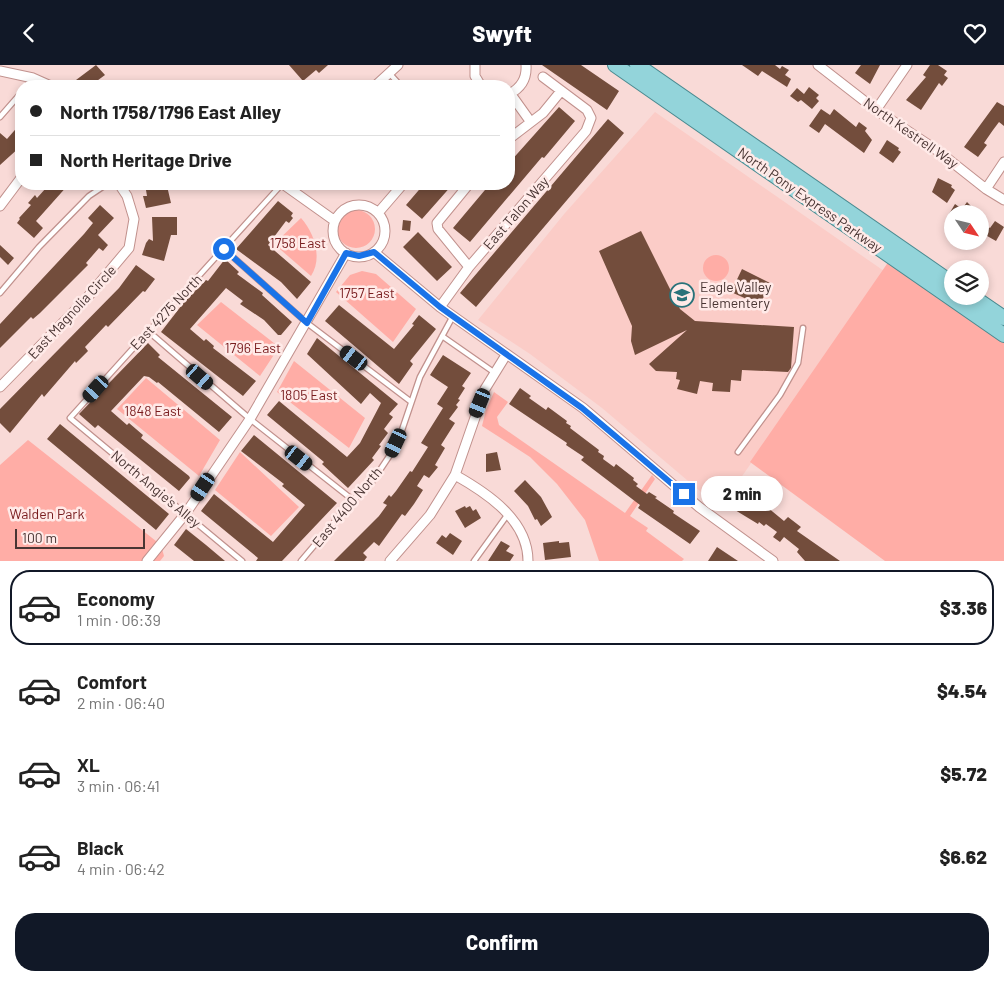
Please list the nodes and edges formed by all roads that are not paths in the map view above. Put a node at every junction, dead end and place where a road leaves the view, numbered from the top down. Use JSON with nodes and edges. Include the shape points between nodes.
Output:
{"nodes":[{"id":1,"x":398,"y":65,"type":"edge"},
{"id":2,"x":475,"y":65,"type":"edge"},
{"id":3,"x":526,"y":65,"type":"edge"},
{"id":4,"x":615,"y":65,"type":"edge"},
{"id":5,"x":636,"y":65,"type":"edge"},
{"id":6,"x":818,"y":65,"type":"edge"},
{"id":7,"x":907,"y":65,"type":"edge"},
{"id":8,"x":0,"y":71,"type":"edge"},
{"id":9,"x":389,"y":73,"type":"junction"},
{"id":10,"x":543,"y":77,"type":"dead end"},
{"id":11,"x":33,"y":78,"type":"joint"},
{"id":12,"x":37,"y":80,"type":"edge"},
{"id":13,"x":381,"y":80,"type":"edge"},
{"id":14,"x":395,"y":80,"type":"edge"},
{"id":15,"x":477,"y":80,"type":"edge"},
{"id":16,"x":515,"y":90,"type":"edge"},
{"id":17,"x":561,"y":91,"type":"junction"},
{"id":18,"x":15,"y":100,"type":"edge"},
{"id":19,"x":515,"y":101,"type":"edge"},
{"id":20,"x":876,"y":109,"type":"junction"},
{"id":21,"x":0,"y":117,"type":"edge"},
{"id":22,"x":530,"y":121,"type":"junction"},
{"id":23,"x":515,"y":134,"type":"edge"},
{"id":24,"x":1004,"y":162,"type":"edge"},
{"id":25,"x":15,"y":186,"type":"edge"},
{"id":26,"x":986,"y":189,"type":"junction"},
{"id":27,"x":98,"y":190,"type":"edge"},
{"id":28,"x":123,"y":190,"type":"edge"},
{"id":29,"x":277,"y":190,"type":"edge"},
{"id":30,"x":291,"y":190,"type":"edge"},
{"id":31,"x":398,"y":190,"type":"edge"},
{"id":32,"x":464,"y":190,"type":"edge"},
{"id":33,"x":1004,"y":199,"type":"edge"},
{"id":34,"x":0,"y":206,"type":"edge"},
{"id":35,"x":378,"y":213,"type":"junction"},
{"id":36,"x":335,"y":221,"type":"junction"},
{"id":37,"x":224,"y":249,"type":"junction"},
{"id":38,"x":374,"y":252,"type":"junction"},
{"id":39,"x":346,"y":253,"type":"junction"},
{"id":40,"x":469,"y":267,"type":"junction"},
{"id":41,"x":944,"y":277,"type":"edge"},
{"id":42,"x":0,"y":293,"type":"edge"},
{"id":43,"x":985,"y":305,"type":"edge"},
{"id":44,"x":440,"y":307,"type":"junction"},
{"id":45,"x":453,"y":316,"type":"junction"},
{"id":46,"x":1004,"y":319,"type":"edge"},
{"id":47,"x":307,"y":323,"type":"junction"},
{"id":48,"x":803,"y":328,"type":"dead end"},
{"id":49,"x":148,"y":331,"type":"junction"},
{"id":50,"x":1004,"y":335,"type":"edge"},
{"id":51,"x":442,"y":336,"type":"junction"},
{"id":52,"x":506,"y":355,"type":"junction"},
{"id":53,"x":495,"y":373,"type":"junction"},
{"id":54,"x":0,"y":387,"type":"edge"},
{"id":55,"x":410,"y":401,"type":"junction"},
{"id":56,"x":70,"y":418,"type":"joint"},
{"id":57,"x":250,"y":419,"type":"junction"},
{"id":58,"x":738,"y":452,"type":"dead end"},
{"id":59,"x":455,"y":475,"type":"junction"},
{"id":60,"x":353,"y":500,"type":"junction"},
{"id":61,"x":186,"y":513,"type":"junction"},
{"id":62,"x":508,"y":513,"type":"junction"},
{"id":63,"x":767,"y":559,"type":"edge"},
{"id":64,"x":147,"y":561,"type":"edge"},
{"id":65,"x":242,"y":561,"type":"edge"},
{"id":66,"x":301,"y":561,"type":"edge"},
{"id":67,"x":390,"y":561,"type":"edge"},
{"id":68,"x":474,"y":561,"type":"edge"},
{"id":69,"x":528,"y":561,"type":"edge"}],
"edges":[{"from":1,"to":9,"type":"street"},
{"from":2,"to":15,"type":"street"},
{"from":3,"to":16,"type":"street","via":[[525,78]]},
{"from":4,"to":50,"type":"main road","name":"North Pony Express Parkway"},
{"from":5,"to":41,"type":"main road","name":"North Pony Express Parkway"},
{"from":6,"to":20,"type":"street","name":"North Kestrell Way"},
{"from":7,"to":20,"type":"street"},
{"from":8,"to":11,"type":"street"},
{"from":9,"to":13,"type":"street"},
{"from":9,"to":14,"type":"lane"},
{"from":10,"to":17,"type":"street"},
{"from":11,"to":12,"type":"street"},
{"from":17,"to":22,"type":"street","via":[[543,113]]},
{"from":17,"to":40,"type":"street","name":"East Talon Way","via":[[587,110],[591,118],[586,131]]},
{"from":18,"to":21,"type":"lane"},
{"from":19,"to":22,"type":"street"},
{"from":20,"to":26,"type":"street","name":"North Kestrell Way"},
{"from":22,"to":23,"type":"street"},
{"from":24,"to":26,"type":"street"},
{"from":25,"to":34,"type":"street"},
{"from":26,"to":33,"type":"street","name":"North Kestrell Way"},
{"from":27,"to":42,"type":"lane","via":[[39,247]]},
{"from":28,"to":54,"type":"street","name":"East Magnolia Circle","via":[[131,208],[133,231],[129,248]]},
{"from":29,"to":37,"type":"lane","name":"East 4275 North"},
{"from":30,"to":36,"type":"street"},
{"from":31,"to":35,"type":"street"},
{"from":32,"to":40,"type":"street","via":[[439,219],[438,229]]},
{"from":35,"to":36,"type":"street","via":[[356,205],[342,211]]},
{"from":35,"to":38,"type":"street","via":[[384,226],[384,237]]},
{"from":36,"to":39,"type":"street","via":[[334,238]]},
{"from":37,"to":47,"type":"lane"},
{"from":37,"to":49,"type":"lane","name":"East 4275 North"},
{"from":38,"to":39,"type":"street","via":[[359,256]]},
{"from":38,"to":44,"type":"street"},
{"from":39,"to":47,"type":"street"},
{"from":40,"to":44,"type":"street","name":"East Talon Way"},
{"from":43,"to":46,"type":"main road"},
{"from":44,"to":45,"type":"street"},
{"from":45,"to":51,"type":"lane","name":"East 4400 North"},
{"from":45,"to":52,"type":"street"},
{"from":47,"to":55,"type":"lane"},
{"from":47,"to":57,"type":"street"},
{"from":48,"to":58,"type":"lane","via":[[798,363],[780,395]]},
{"from":49,"to":56,"type":"lane","name":"East 4275 North"},
{"from":49,"to":57,"type":"lane"},
{"from":51,"to":53,"type":"lane"},
{"from":51,"to":55,"type":"lane","name":"East 4400 North"},
{"from":52,"to":53,"type":"street"},
{"from":52,"to":63,"type":"street","via":[[582,408],[699,507]]},
{"from":53,"to":59,"type":"street","via":[[474,418]]},
{"from":55,"to":60,"type":"lane","name":"East 4400 North","via":[[402,430],[390,455],[372,482]]},
{"from":56,"to":61,"type":"lane","name":"North Angie's Alley"},
{"from":57,"to":60,"type":"lane"},
{"from":57,"to":61,"type":"street"},
{"from":59,"to":62,"type":"street"},
{"from":59,"to":67,"type":"street","via":[[430,515]]},
{"from":60,"to":66,"type":"lane","name":"East 4400 North"},
{"from":61,"to":64,"type":"street"},
{"from":61,"to":65,"type":"lane","name":"North Angie's Alley"},
{"from":62,"to":68,"type":"lane"},
{"from":62,"to":69,"type":"street","via":[[520,530],[528,550]]}]}
